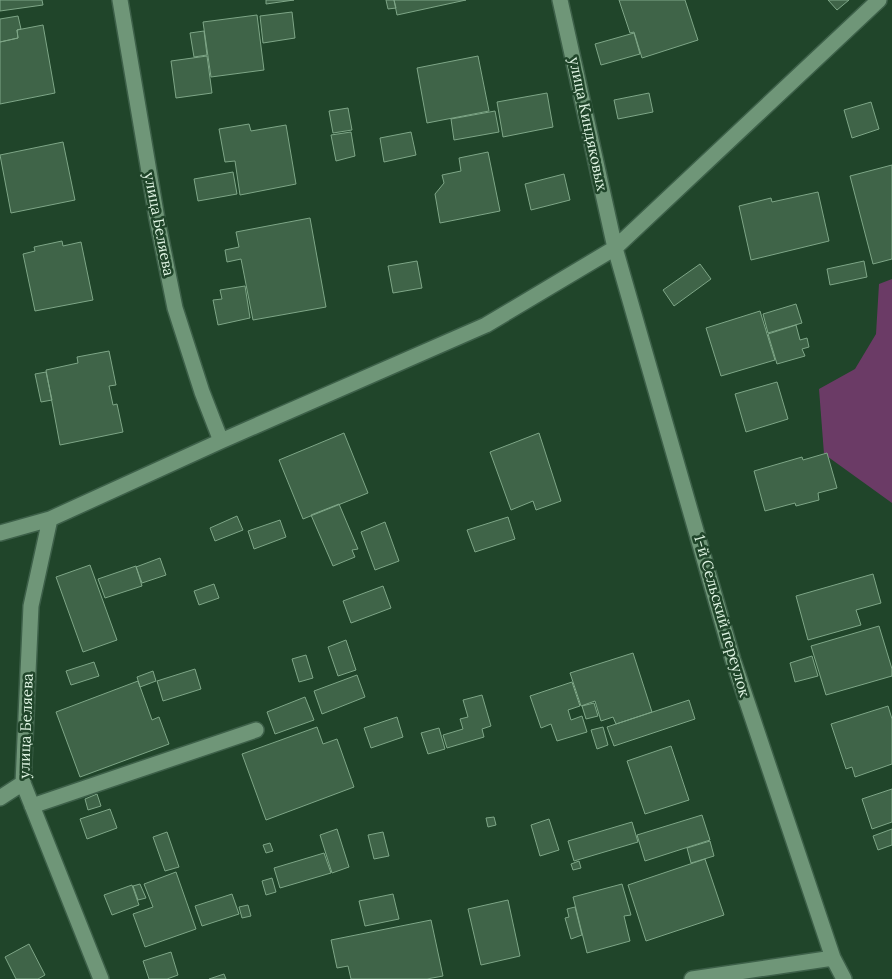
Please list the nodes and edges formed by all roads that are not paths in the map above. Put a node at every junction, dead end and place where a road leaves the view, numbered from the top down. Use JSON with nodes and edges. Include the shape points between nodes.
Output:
{"nodes":[{"id":1,"x":120,"y":0,"type":"edge"},
{"id":2,"x":560,"y":0,"type":"edge"},
{"id":3,"x":879,"y":0,"type":"edge"},
{"id":4,"x":615,"y":248,"type":"junction"},
{"id":5,"x":221,"y":441,"type":"junction"},
{"id":6,"x":50,"y":520,"type":"junction"},
{"id":7,"x":0,"y":533,"type":"edge"},
{"id":8,"x":256,"y":730,"type":"dead end"},
{"id":9,"x":23,"y":783,"type":"junction"},
{"id":10,"x":0,"y":798,"type":"edge"},
{"id":11,"x":32,"y":806,"type":"junction"},
{"id":12,"x":833,"y":958,"type":"junction"},
{"id":13,"x":101,"y":979,"type":"edge"},
{"id":14,"x":692,"y":979,"type":"edge"},
{"id":15,"x":844,"y":979,"type":"edge"}],
"edges":[{"from":1,"to":5,"type":"street","name":"улица Беляева","via":[[175,308]]},
{"from":2,"to":4,"type":"street","name":"улица Киндяковых"},
{"from":3,"to":4,"type":"street"},
{"from":4,"to":5,"type":"street","via":[[486,325]]},
{"from":4,"to":12,"type":"street","name":"1-й Сельский переулок","via":[[733,660]]},
{"from":5,"to":6,"type":"street"},
{"from":6,"to":7,"type":"street"},
{"from":6,"to":9,"type":"street","name":"улица Беляева","via":[[31,606]]},
{"from":8,"to":11,"type":"street"},
{"from":9,"to":10,"type":"street"},
{"from":9,"to":11,"type":"street","name":"улица Беляева"},
{"from":11,"to":13,"type":"street","name":"улица Беляева"},
{"from":12,"to":14,"type":"street"},
{"from":12,"to":15,"type":"street","name":"1-й Сельский переулок"}]}
